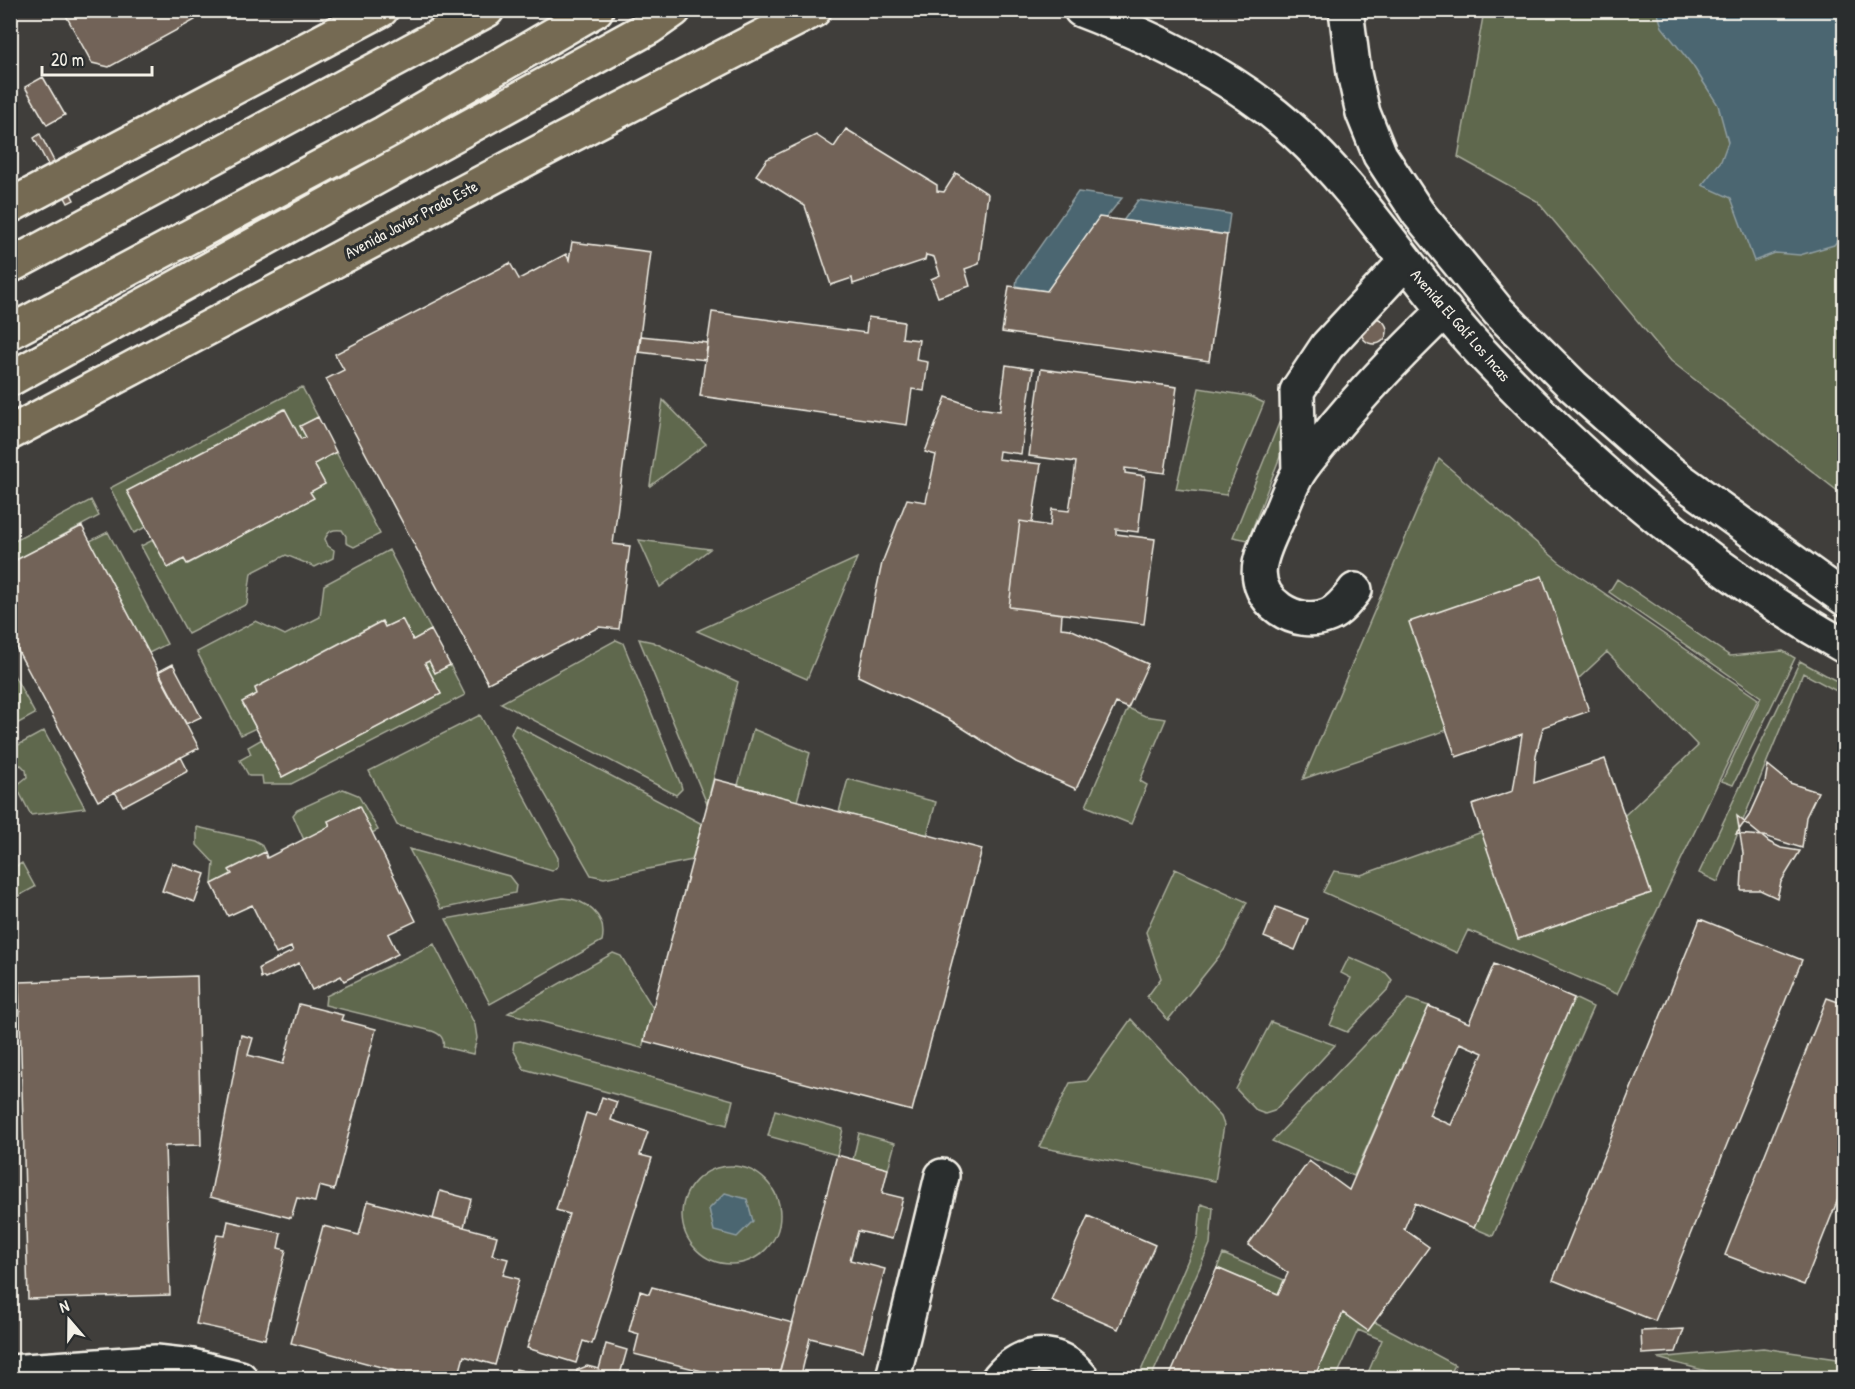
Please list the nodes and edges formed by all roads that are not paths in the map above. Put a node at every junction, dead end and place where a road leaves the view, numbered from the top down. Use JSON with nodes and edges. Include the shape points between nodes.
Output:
{"nodes":[{"id":1,"x":488,"y":10,"type":"edge"},
{"id":2,"x":596,"y":10,"type":"edge"},
{"id":3,"x":674,"y":10,"type":"edge"},
{"id":4,"x":814,"y":10,"type":"edge"},
{"id":5,"x":1082,"y":10,"type":"edge"},
{"id":6,"x":1346,"y":10,"type":"edge"},
{"id":7,"x":366,"y":14,"type":"edge"},
{"id":8,"x":10,"y":206,"type":"edge"},
{"id":9,"x":1406,"y":261,"type":"junction"},
{"id":10,"x":10,"y":266,"type":"edge"},
{"id":11,"x":1445,"y":310,"type":"junction"},
{"id":12,"x":10,"y":332,"type":"edge"},
{"id":13,"x":10,"y":379,"type":"edge"},
{"id":14,"x":10,"y":433,"type":"edge"},
{"id":15,"x":1299,"y":472,"type":"junction"},
{"id":16,"x":1355,"y":590,"type":"dead end"},
{"id":17,"x":1845,"y":598,"type":"edge"},
{"id":18,"x":1845,"y":646,"type":"edge"},
{"id":19,"x":942,"y":1176,"type":"dead end"},
{"id":20,"x":151,"y":1370,"type":"edge"},
{"id":21,"x":10,"y":1372,"type":"edge"},
{"id":22,"x":191,"y":1372,"type":"edge"},
{"id":23,"x":240,"y":1378,"type":"edge"},
{"id":24,"x":893,"y":1378,"type":"edge"},
{"id":25,"x":999,"y":1378,"type":"edge"},
{"id":26,"x":1082,"y":1378,"type":"edge"}],
"edges":[{"from":1,"to":10,"type":"main road"},
{"from":2,"to":12,"type":"main road","via":[[384,134]]},
{"from":3,"to":13,"type":"main road","via":[[463,132]]},
{"from":4,"to":14,"type":"main road","name":"Avenida Javier Prado Este"},
{"from":5,"to":9,"type":"street","name":"Avenida El Golf Los Incas","via":[[1133,32],[1266,106],[1342,182]]},
{"from":6,"to":17,"type":"street","via":[[1363,112],[1380,155],[1418,213],[1498,311],[1573,386],[1672,474]]},
{"from":7,"to":8,"type":"main road"},
{"from":9,"to":11,"type":"street","name":"Avenida El Golf Los Incas"},
{"from":9,"to":15,"type":"street","via":[[1328,346],[1297,391]]},
{"from":11,"to":15,"type":"street","via":[[1367,390]]},
{"from":11,"to":18,"type":"street","name":"Avenida El Golf Los Incas","via":[[1575,447],[1642,504],[1731,573]]},
{"from":15,"to":16,"type":"street","via":[[1263,551],[1261,584],[1269,600],[1297,618],[1331,615]]},
{"from":19,"to":24,"type":"street"},
{"from":20,"to":21,"type":"street"},
{"from":20,"to":22,"type":"street"},
{"from":22,"to":23,"type":"street"},
{"from":25,"to":26,"type":"street","via":[[1020,1360],[1042,1355],[1066,1362]]}]}
